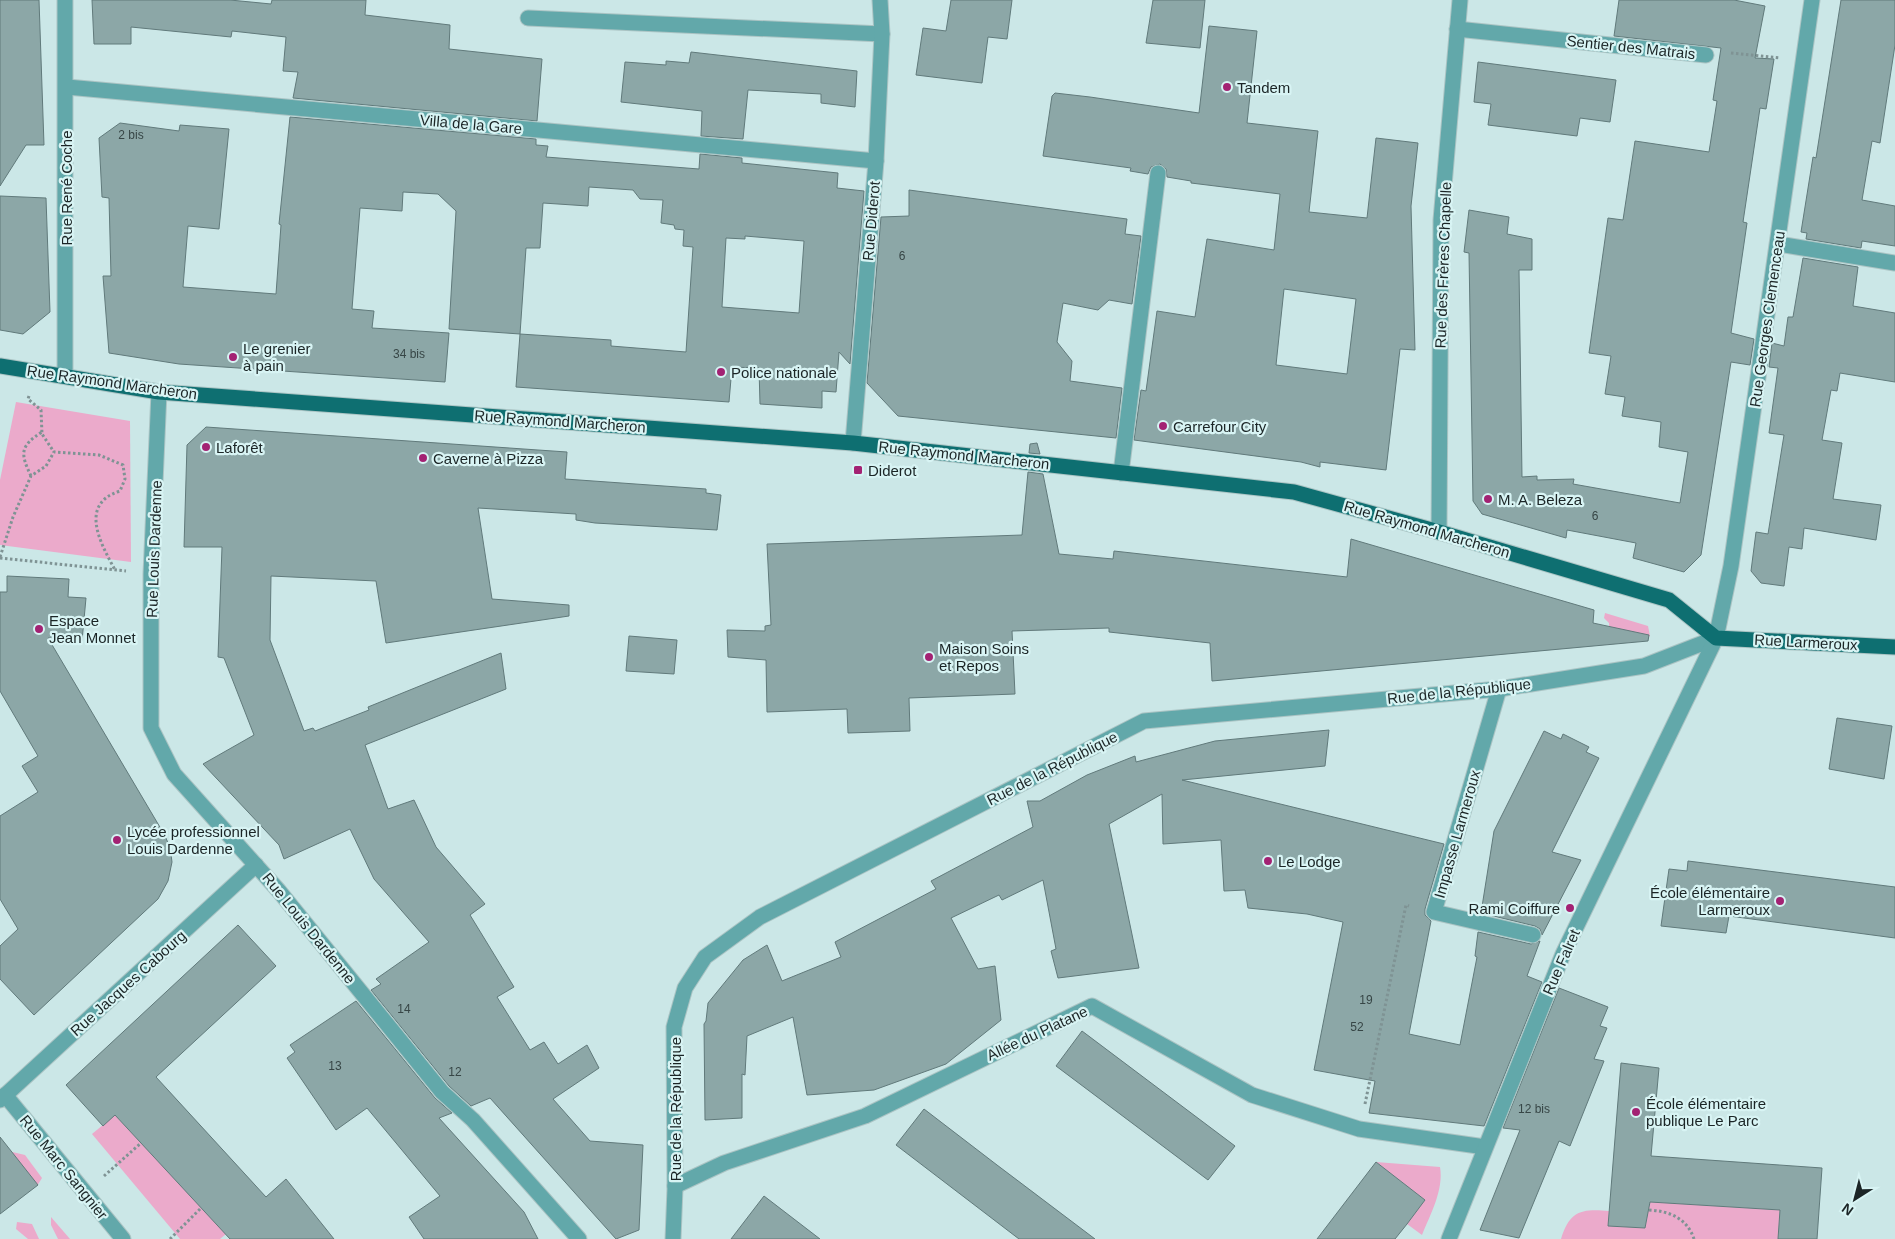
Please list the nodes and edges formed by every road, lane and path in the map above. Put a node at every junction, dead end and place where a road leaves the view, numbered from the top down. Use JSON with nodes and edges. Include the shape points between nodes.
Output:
{"nodes":[{"id":1,"x":65,"y":0,"type":"edge"},
{"id":2,"x":880,"y":0,"type":"edge"},
{"id":3,"x":1460,"y":0,"type":"edge"},
{"id":4,"x":1812,"y":0,"type":"edge"},
{"id":5,"x":528,"y":18,"type":"dead end"},
{"id":6,"x":1458,"y":29,"type":"junction"},
{"id":7,"x":882,"y":34,"type":"junction"},
{"id":8,"x":1706,"y":55,"type":"joint"},
{"id":9,"x":1803,"y":60,"type":"junction"},
{"id":10,"x":67,"y":86,"type":"junction"},
{"id":11,"x":876,"y":161,"type":"junction"},
{"id":12,"x":1158,"y":173,"type":"dead end"},
{"id":13,"x":1778,"y":244,"type":"junction"},
{"id":14,"x":1895,"y":263,"type":"edge"},
{"id":15,"x":0,"y":366,"type":"edge"},
{"id":16,"x":33,"y":371,"type":"junction"},
{"id":17,"x":65,"y":376,"type":"junction"},
{"id":18,"x":159,"y":392,"type":"junction"},
{"id":19,"x":42,"y":432,"type":"junction"},
{"id":20,"x":853,"y":442,"type":"junction"},
{"id":21,"x":54,"y":452,"type":"junction"},
{"id":22,"x":1121,"y":473,"type":"junction"},
{"id":23,"x":31,"y":476,"type":"junction"},
{"id":24,"x":1439,"y":532,"type":"junction"},
{"id":25,"x":0,"y":558,"type":"edge"},
{"id":26,"x":116,"y":570,"type":"junction"},
{"id":27,"x":151,"y":574,"type":"junction"},
{"id":28,"x":1716,"y":638,"type":"junction"},
{"id":29,"x":1895,"y":647,"type":"edge"},
{"id":30,"x":1499,"y":688,"type":"junction"},
{"id":31,"x":256,"y":865,"type":"junction"},
{"id":32,"x":1434,"y":912,"type":"junction"},
{"id":33,"x":1532,"y":934,"type":"dead end"},
{"id":34,"x":3,"y":1098,"type":"edge"},
{"id":35,"x":1359,"y":1129,"type":"junction"},
{"id":36,"x":142,"y":1143,"type":"dead end"},
{"id":37,"x":1485,"y":1147,"type":"junction"},
{"id":38,"x":675,"y":1186,"type":"junction"},
{"id":39,"x":85,"y":1192,"type":"junction"},
{"id":40,"x":201,"y":1208,"type":"dead end"},
{"id":41,"x":1649,"y":1210,"type":"dead end"},
{"id":42,"x":122,"y":1239,"type":"edge"},
{"id":43,"x":170,"y":1239,"type":"edge"},
{"id":44,"x":579,"y":1239,"type":"edge"},
{"id":45,"x":673,"y":1239,"type":"edge"},
{"id":46,"x":1449,"y":1239,"type":"edge"},
{"id":47,"x":1694,"y":1239,"type":"edge"}],
"edges":[{"from":1,"to":10,"type":"street","name":"Rue René Coche"},
{"from":2,"to":7,"type":"street","name":"Rue Diderot"},
{"from":3,"to":6,"type":"street","name":"Rue des Frères Chapelle"},
{"from":4,"to":9,"type":"street","name":"Rue Georges Clemenceau"},
{"from":5,"to":7,"type":"street"},
{"from":6,"to":8,"type":"street","name":"Sentier des Matrais"},
{"from":6,"to":24,"type":"street","name":"Rue des Frères Chapelle","via":[[1442,220]]},
{"from":7,"to":11,"type":"street","name":"Rue Diderot"},
{"from":8,"to":9,"type":"path","name":"Sentier des Matrais","via":[[1713,51]]},
{"from":9,"to":13,"type":"street","name":"Rue Georges Clemenceau"},
{"from":10,"to":11,"type":"street","name":"Villa de la Gare"},
{"from":10,"to":17,"type":"street","name":"Rue René Coche"},
{"from":11,"to":20,"type":"street","name":"Rue Diderot"},
{"from":12,"to":22,"type":"street"},
{"from":13,"to":14,"type":"street"},
{"from":13,"to":28,"type":"street","name":"Rue Georges Clemenceau","via":[[1732,566]]},
{"from":15,"to":16,"type":"main road","name":"Rue Raymond Marcheron"},
{"from":16,"to":17,"type":"main road","name":"Rue Raymond Marcheron"},
{"from":16,"to":19,"type":"path","via":[[28,399],[41,410]]},
{"from":17,"to":18,"type":"main road","name":"Rue Raymond Marcheron"},
{"from":18,"to":20,"type":"main road","name":"Rue Raymond Marcheron"},
{"from":18,"to":27,"type":"street","name":"Rue Louis Dardenne"},
{"from":19,"to":21,"type":"path"},
{"from":19,"to":23,"type":"path","via":[[28,441],[25,448],[23,459]]},
{"from":20,"to":22,"type":"main road","name":"Rue Raymond Marcheron"},
{"from":21,"to":23,"type":"path","via":[[46,466]]},
{"from":21,"to":26,"type":"path","via":[[99,455],[123,465],[125,478],[120,490],[100,501],[96,517],[98,538]]},
{"from":22,"to":24,"type":"main road","name":"Rue Raymond Marcheron","via":[[1294,492]]},
{"from":23,"to":25,"type":"path"},
{"from":24,"to":28,"type":"main road","name":"Rue Raymond Marcheron","via":[[1669,600]]},
{"from":25,"to":26,"type":"path"},
{"from":26,"to":27,"type":"path"},
{"from":27,"to":31,"type":"street","name":"Rue Louis Dardenne","via":[[151,728],[174,774]]},
{"from":28,"to":29,"type":"main road","name":"Rue Larmeroux"},
{"from":28,"to":30,"type":"street","name":"Rue de la République","via":[[1644,666]]},
{"from":28,"to":37,"type":"street","name":"Rue Falret","via":[[1563,954]]},
{"from":30,"to":32,"type":"street","name":"Impasse Larmeroux"},
{"from":30,"to":38,"type":"street","name":"Rue de la République","via":[[1144,721],[760,917],[705,957],[686,988],[674,1027]]},
{"from":31,"to":34,"type":"street","name":"Rue Jacques Cabourg"},
{"from":31,"to":44,"type":"street","name":"Rue Louis Dardenne","via":[[442,1092],[472,1120]]},
{"from":32,"to":33,"type":"street","name":"Impasse Larmeroux"},
{"from":32,"to":35,"type":"path","via":[[1406,905]]},
{"from":34,"to":39,"type":"street","name":"Rue Marc Sangnier"},
{"from":35,"to":37,"type":"street","name":"Allée du Platane"},
{"from":35,"to":38,"type":"street","name":"Allée du Platane","via":[[1252,1095],[1092,1006],[865,1116],[724,1163]]},
{"from":36,"to":39,"type":"path"},
{"from":37,"to":46,"type":"street","name":"Rue Falret"},
{"from":38,"to":45,"type":"street","name":"Rue de la République"},
{"from":39,"to":42,"type":"street","name":"Rue Marc Sangnier"},
{"from":40,"to":43,"type":"path"},
{"from":41,"to":47,"type":"path","via":[[1677,1216],[1687,1225]]}]}
